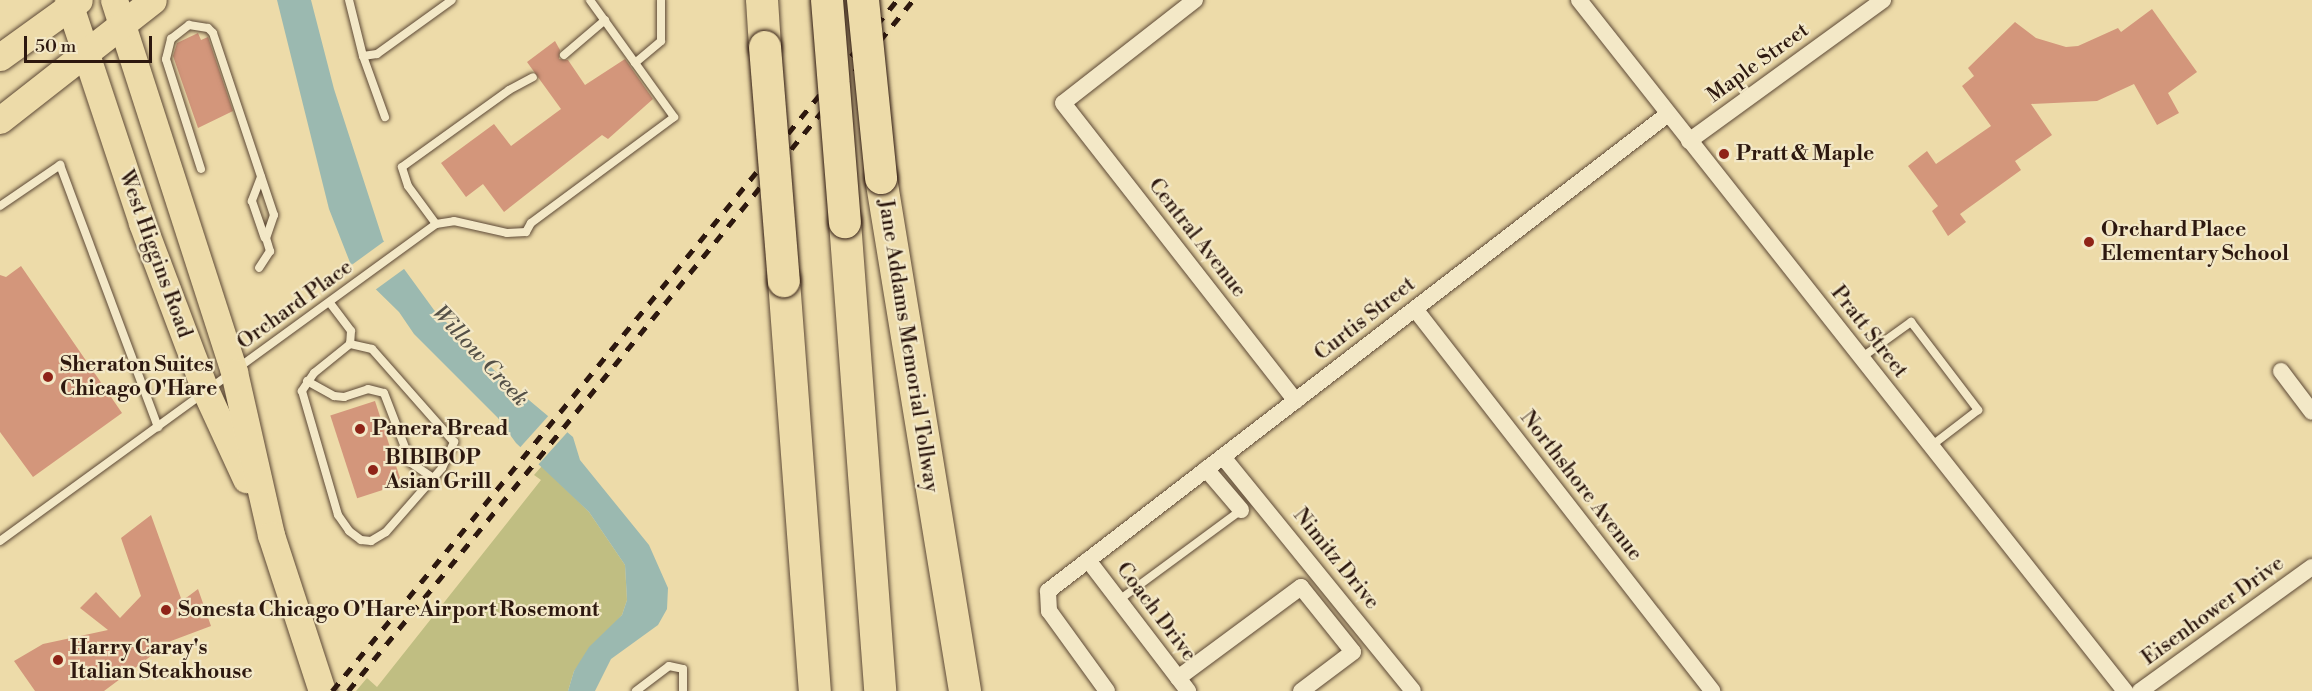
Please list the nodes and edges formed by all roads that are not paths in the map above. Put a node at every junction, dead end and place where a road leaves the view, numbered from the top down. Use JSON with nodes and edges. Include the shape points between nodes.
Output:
{"nodes":[{"id":1,"x":153,"y":0,"type":"edge"},
{"id":2,"x":349,"y":0,"type":"edge"},
{"id":3,"x":590,"y":0,"type":"edge"},
{"id":4,"x":661,"y":0,"type":"edge"},
{"id":5,"x":762,"y":0,"type":"edge"},
{"id":6,"x":827,"y":0,"type":"edge"},
{"id":7,"x":863,"y":0,"type":"edge"},
{"id":8,"x":1195,"y":0,"type":"edge"},
{"id":9,"x":1580,"y":0,"type":"edge"},
{"id":10,"x":1883,"y":0,"type":"edge"},
{"id":11,"x":72,"y":2,"type":"edge"},
{"id":12,"x":446,"y":2,"type":"edge"},
{"id":13,"x":119,"y":12,"type":"edge"},
{"id":14,"x":605,"y":20,"type":"junction"},
{"id":15,"x":87,"y":54,"type":"junction"},
{"id":16,"x":564,"y":55,"type":"dead end"},
{"id":17,"x":363,"y":56,"type":"junction"},
{"id":18,"x":0,"y":57,"type":"edge"},
{"id":19,"x":635,"y":63,"type":"junction"},
{"id":20,"x":534,"y":78,"type":"dead end"},
{"id":21,"x":1668,"y":114,"type":"junction"},
{"id":22,"x":385,"y":117,"type":"dead end"},
{"id":23,"x":0,"y":120,"type":"edge"},
{"id":24,"x":1689,"y":141,"type":"junction"},
{"id":25,"x":201,"y":169,"type":"dead end"},
{"id":26,"x":261,"y":177,"type":"junction"},
{"id":27,"x":0,"y":206,"type":"edge"},
{"id":28,"x":436,"y":224,"type":"junction"},
{"id":29,"x":266,"y":238,"type":"junction"},
{"id":30,"x":260,"y":268,"type":"dead end"},
{"id":31,"x":330,"y":303,"type":"junction"},
{"id":32,"x":1415,"y":309,"type":"junction"},
{"id":33,"x":350,"y":344,"type":"junction"},
{"id":34,"x":1861,"y":358,"type":"junction"},
{"id":35,"x":2281,"y":371,"type":"dead end"},
{"id":36,"x":234,"y":372,"type":"junction"},
{"id":37,"x":307,"y":381,"type":"junction"},
{"id":38,"x":206,"y":392,"type":"junction"},
{"id":39,"x":1296,"y":401,"type":"junction"},
{"id":40,"x":2312,"y":412,"type":"edge"},
{"id":41,"x":158,"y":427,"type":"junction"},
{"id":42,"x":1930,"y":446,"type":"junction"},
{"id":43,"x":1223,"y":457,"type":"junction"},
{"id":44,"x":1206,"y":469,"type":"junction"},
{"id":45,"x":433,"y":478,"type":"junction"},
{"id":46,"x":1241,"y":510,"type":"joint"},
{"id":47,"x":271,"y":535,"type":"junction"},
{"id":48,"x":0,"y":541,"type":"edge"},
{"id":49,"x":1088,"y":560,"type":"junction"},
{"id":50,"x":2312,"y":567,"type":"edge"},
{"id":51,"x":1119,"y":600,"type":"junction"},
{"id":52,"x":1182,"y":686,"type":"edge"},
{"id":53,"x":322,"y":691,"type":"edge"},
{"id":54,"x":636,"y":691,"type":"edge"},
{"id":55,"x":683,"y":691,"type":"edge"},
{"id":56,"x":815,"y":691,"type":"edge"},
{"id":57,"x":880,"y":691,"type":"edge"},
{"id":58,"x":965,"y":691,"type":"edge"},
{"id":59,"x":1107,"y":691,"type":"edge"},
{"id":60,"x":1301,"y":691,"type":"edge"},
{"id":61,"x":1413,"y":691,"type":"edge"},
{"id":62,"x":1712,"y":691,"type":"edge"},
{"id":63,"x":2125,"y":691,"type":"edge"},
{"id":64,"x":2140,"y":691,"type":"edge"}],
"edges":[{"from":1,"to":13,"type":"main road"},
{"from":2,"to":17,"type":"lane"},
{"from":3,"to":14,"type":"lane"},
{"from":4,"to":19,"type":"lane","via":[[661,41]]},
{"from":5,"to":56,"type":"highway","bridge":true},
{"from":6,"to":57,"type":"highway","name":"Jane Addams Memorial Tollway","bridge":true},
{"from":7,"to":58,"type":"highway","name":"Jane Addams Memorial Tollway","bridge":true,"via":[[881,178]]},
{"from":8,"to":39,"type":"street","name":"Central Avenue","via":[[1063,104]]},
{"from":9,"to":21,"type":"street","name":"Pratt Street"},
{"from":10,"to":24,"type":"street","name":"Maple Street"},
{"from":11,"to":15,"type":"main road","name":"West Higgins Road"},
{"from":11,"to":18,"type":"main road"},
{"from":12,"to":17,"type":"lane","via":[[377,54]]},
{"from":13,"to":15,"type":"main road"},
{"from":13,"to":36,"type":"main road","name":"West Higgins Road"},
{"from":14,"to":16,"type":"lane"},
{"from":14,"to":19,"type":"lane"},
{"from":15,"to":23,"type":"main road"},
{"from":15,"to":38,"type":"main road","name":"West Higgins Road","via":[[142,222]]},
{"from":17,"to":22,"type":"lane"},
{"from":19,"to":28,"type":"lane","via":[[674,117],[531,223],[526,232],[507,233],[454,221]]},
{"from":20,"to":28,"type":"lane","via":[[509,90],[402,167],[408,186]]},
{"from":21,"to":24,"type":"street","name":"Pratt Street"},
{"from":21,"to":32,"type":"street","name":"Curtis Street"},
{"from":24,"to":34,"type":"street","name":"Pratt Street"},
{"from":25,"to":26,"type":"lane","via":[[166,59],[171,39],[189,25],[208,28],[213,33]]},
{"from":26,"to":29,"type":"lane","via":[[274,215]]},
{"from":26,"to":29,"type":"lane","via":[[252,201]]},
{"from":27,"to":41,"type":"lane","via":[[60,165]]},
{"from":28,"to":31,"type":"lane","name":"Orchard Place"},
{"from":29,"to":30,"type":"lane","via":[[270,251]]},
{"from":31,"to":33,"type":"lane","via":[[351,331]]},
{"from":31,"to":36,"type":"lane","name":"Orchard Place"},
{"from":32,"to":39,"type":"street","name":"Curtis Street"},
{"from":32,"to":62,"type":"street","name":"Northshore Avenue"},
{"from":33,"to":37,"type":"lane"},
{"from":33,"to":45,"type":"lane","via":[[372,349],[454,442]]},
{"from":34,"to":42,"type":"street","name":"Pratt Street"},
{"from":34,"to":42,"type":"lane","via":[[1911,322],[1978,410]]},
{"from":35,"to":40,"type":"street"},
{"from":36,"to":38,"type":"lane","name":"Orchard Place"},
{"from":36,"to":47,"type":"main road","name":"West Higgins Road"},
{"from":37,"to":45,"type":"lane","via":[[334,396],[368,389],[384,393],[411,463]]},
{"from":37,"to":45,"type":"lane","via":[[302,391],[306,410],[338,515],[349,531],[361,540],[376,539]]},
{"from":38,"to":41,"type":"lane","name":"Orchard Place"},
{"from":38,"to":47,"type":"main road","name":"West Higgins Road"},
{"from":39,"to":43,"type":"street","name":"Curtis Street"},
{"from":41,"to":48,"type":"lane","name":"Orchard Place"},
{"from":42,"to":63,"type":"street","name":"Pratt Street"},
{"from":43,"to":44,"type":"street","name":"Curtis Street"},
{"from":43,"to":61,"type":"street","name":"Nimitz Drive"},
{"from":44,"to":46,"type":"street"},
{"from":44,"to":49,"type":"street","name":"Curtis Street"},
{"from":46,"to":51,"type":"lane"},
{"from":47,"to":53,"type":"main road","name":"West Higgins Road"},
{"from":49,"to":51,"type":"street","name":"Coach Drive"},
{"from":49,"to":59,"type":"street","name":"Curtis Street","via":[[1048,591],[1046,605]]},
{"from":50,"to":64,"type":"street","name":"Eisenhower Drive"},
{"from":51,"to":52,"type":"street","name":"Coach Drive"},
{"from":52,"to":60,"type":"street","via":[[1301,587],[1353,652]]},
{"from":54,"to":55,"type":"lane","via":[[669,666],[683,669]]}]}
